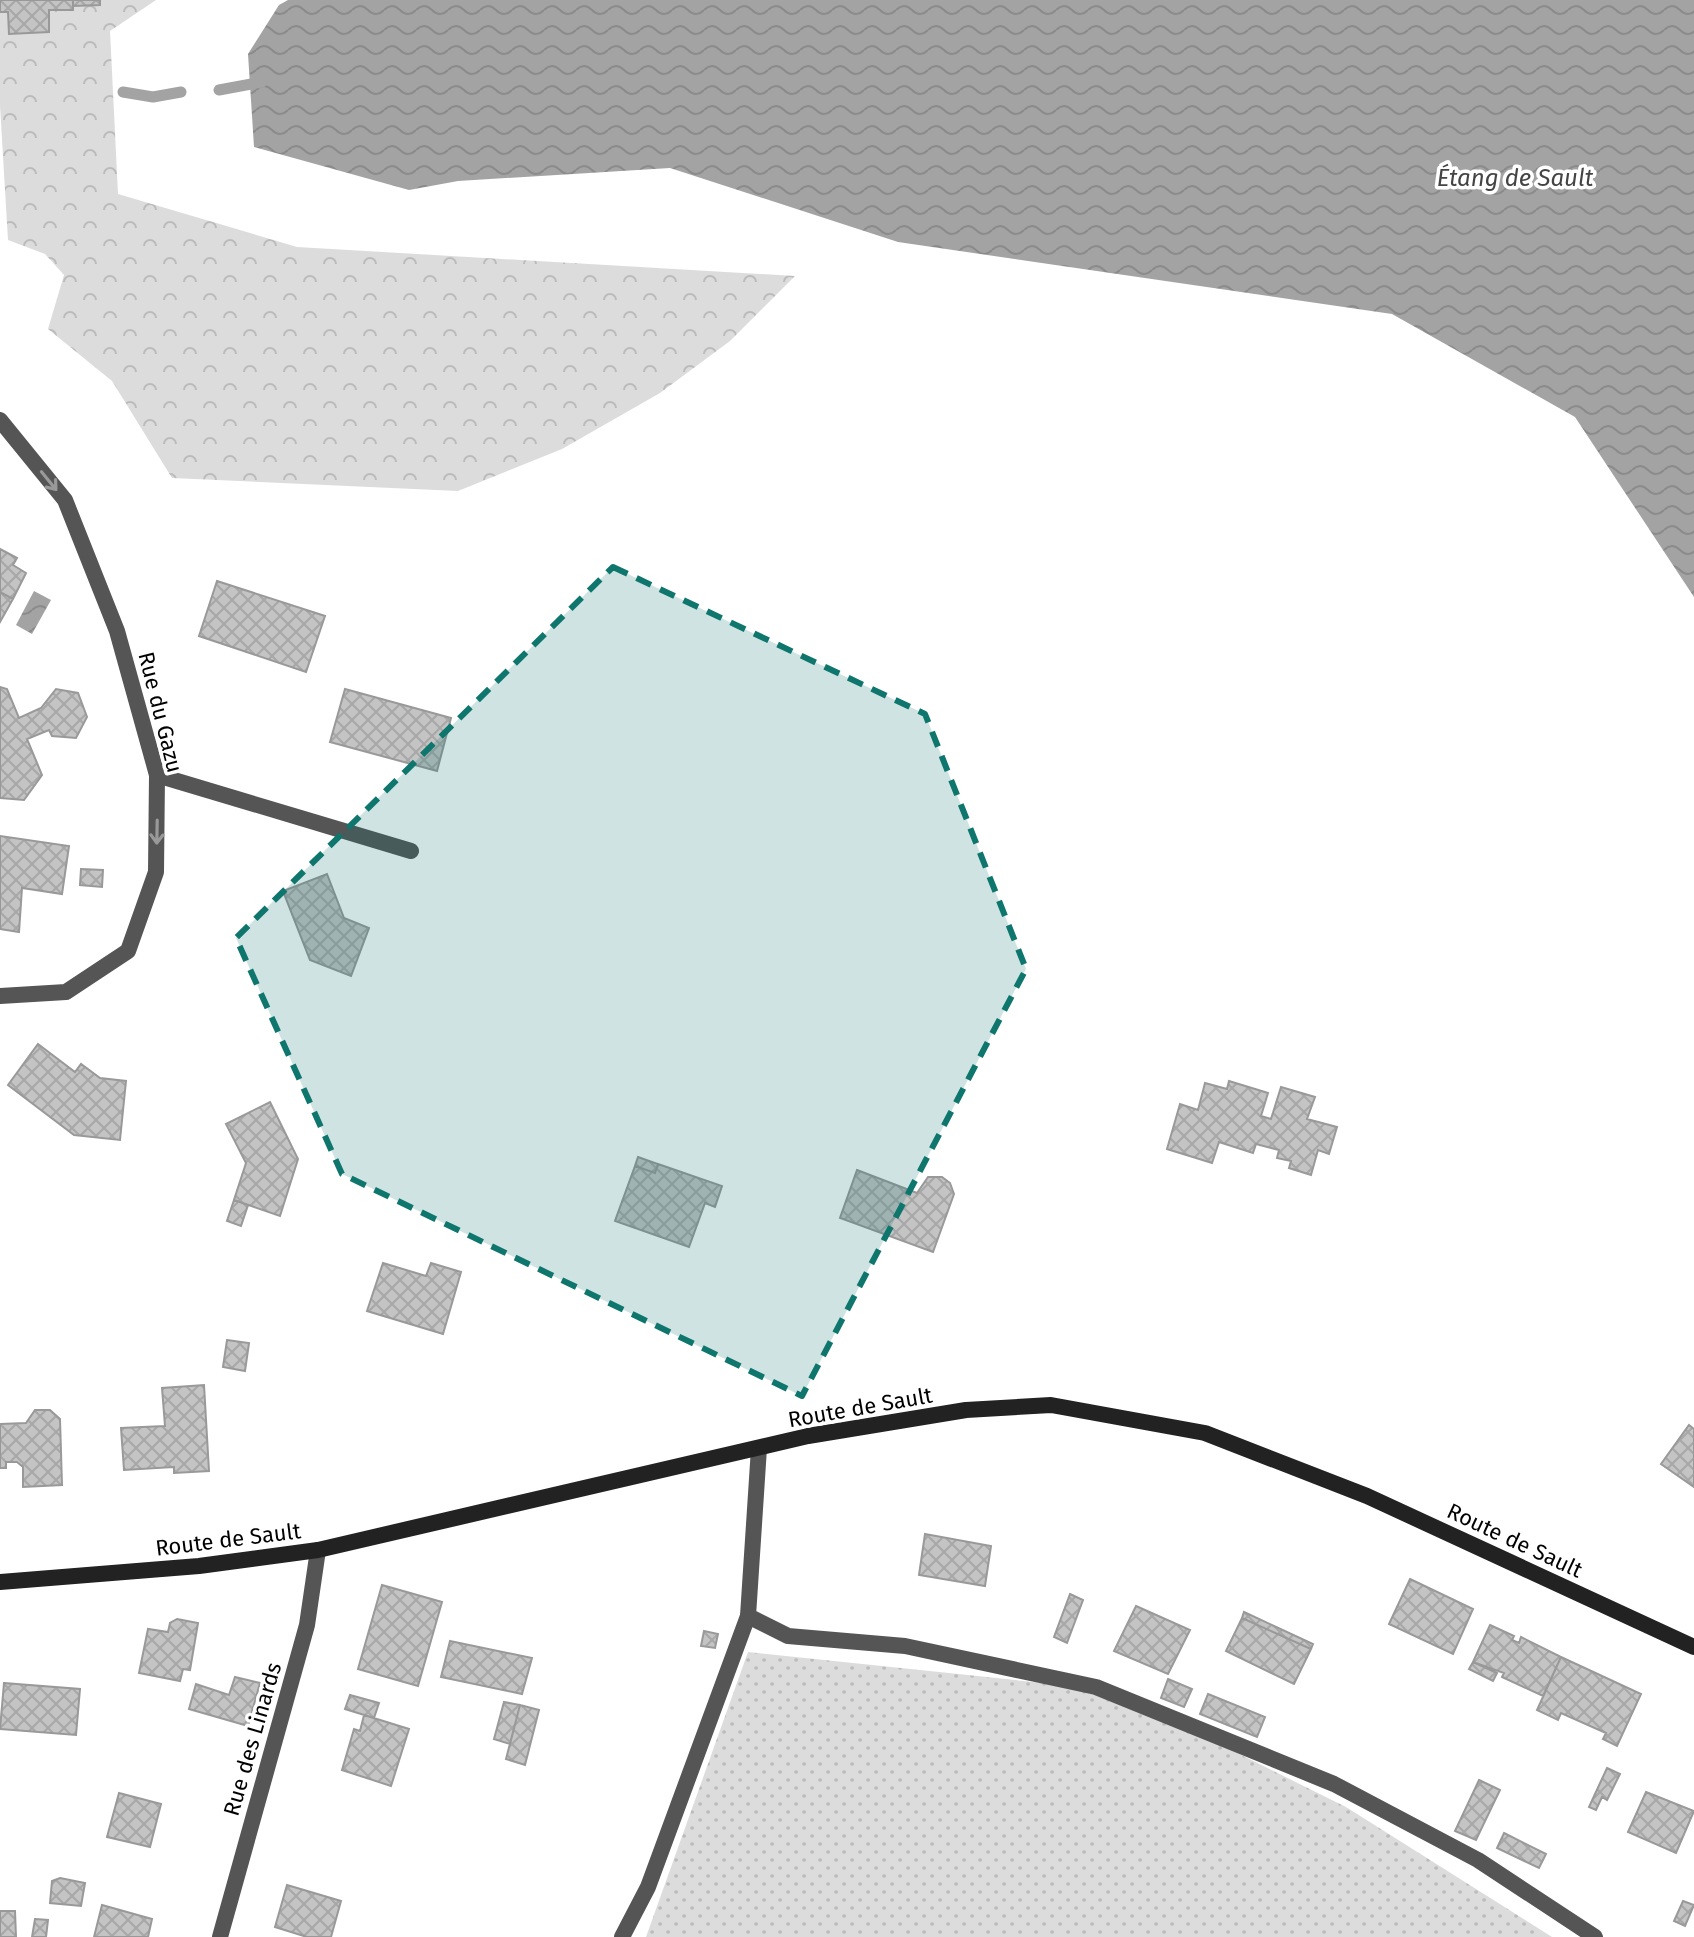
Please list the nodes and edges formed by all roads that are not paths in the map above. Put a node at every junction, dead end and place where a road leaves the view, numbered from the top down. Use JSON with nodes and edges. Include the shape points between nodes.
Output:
{"nodes":[{"id":1,"x":0,"y":420,"type":"edge"},
{"id":2,"x":157,"y":775,"type":"junction"},
{"id":3,"x":411,"y":851,"type":"dead end"},
{"id":4,"x":0,"y":996,"type":"edge"},
{"id":5,"x":759,"y":1448,"type":"junction"},
{"id":6,"x":318,"y":1550,"type":"junction"},
{"id":7,"x":0,"y":1582,"type":"edge"},
{"id":8,"x":748,"y":1616,"type":"junction"},
{"id":9,"x":1694,"y":1647,"type":"edge"},
{"id":10,"x":220,"y":1937,"type":"edge"},
{"id":11,"x":622,"y":1937,"type":"edge"},
{"id":12,"x":1595,"y":1937,"type":"edge"}],
"edges":[{"from":1,"to":2,"type":"street","name":"Rue du Gazu","one_way":true,"via":[[65,500],[117,631]]},
{"from":2,"to":3,"type":"street"},
{"from":2,"to":4,"type":"street","name":"Rue du Gazu","one_way":true,"via":[[156,872],[128,951],[66,992]]},
{"from":5,"to":6,"type":"street","name":"Route de Sault"},
{"from":5,"to":8,"type":"street"},
{"from":5,"to":9,"type":"street","name":"Route de Sault","via":[[966,1410],[1051,1405],[1205,1433],[1367,1496]]},
{"from":6,"to":7,"type":"street","name":"Route de Sault","via":[[199,1566]]},
{"from":6,"to":10,"type":"street","name":"Rue des Linards","via":[[307,1625]]},
{"from":8,"to":11,"type":"street","via":[[648,1887]]},
{"from":8,"to":12,"type":"street","via":[[788,1636],[905,1646],[1096,1687],[1334,1784],[1478,1860]]}]}
